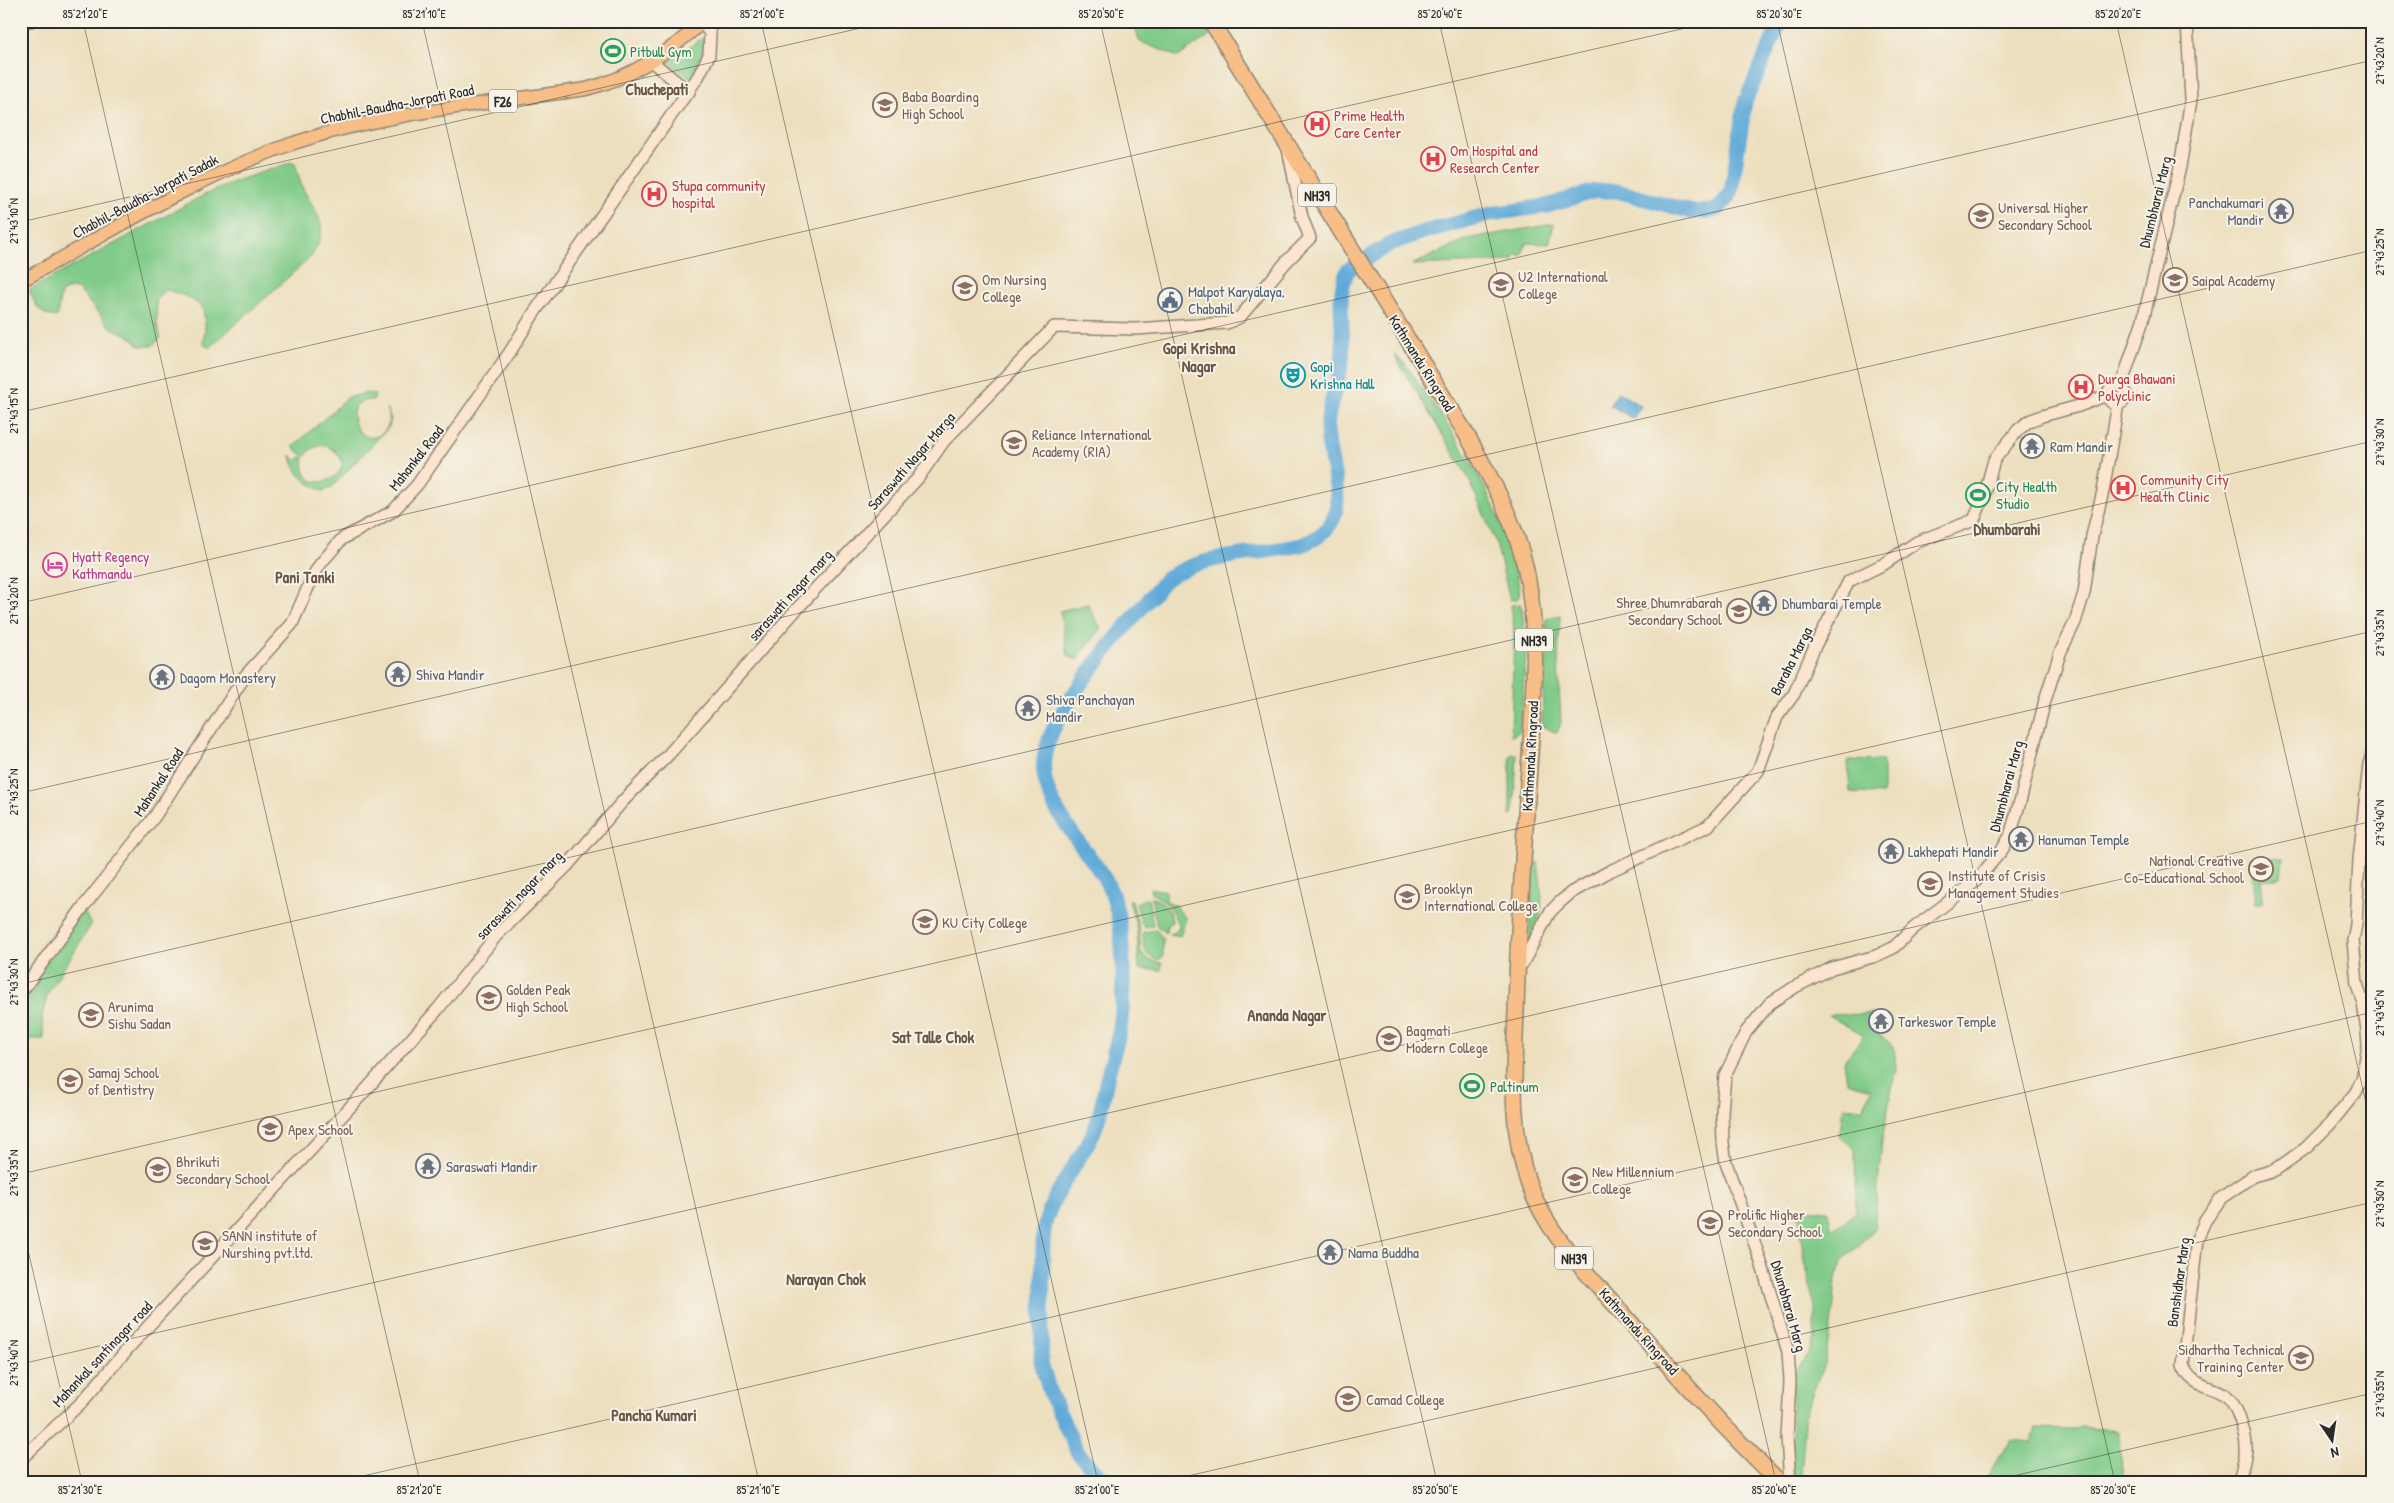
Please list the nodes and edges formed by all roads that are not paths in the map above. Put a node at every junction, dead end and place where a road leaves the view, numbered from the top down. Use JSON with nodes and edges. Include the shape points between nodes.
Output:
{"nodes":[{"id":1,"x":1211,"y":21,"type":"edge"},
{"id":2,"x":2187,"y":21,"type":"edge"},
{"id":3,"x":703,"y":22,"type":"edge"},
{"id":4,"x":651,"y":61,"type":"junction"},
{"id":5,"x":689,"y":92,"type":"junction"},
{"id":6,"x":1287,"y":148,"type":"junction"},
{"id":7,"x":21,"y":281,"type":"edge"},
{"id":8,"x":2121,"y":386,"type":"junction"},
{"id":9,"x":2108,"y":395,"type":"junction"},
{"id":10,"x":2118,"y":404,"type":"junction"},
{"id":11,"x":2373,"y":751,"type":"edge"},
{"id":12,"x":1516,"y":968,"type":"junction"},
{"id":13,"x":21,"y":992,"type":"edge"},
{"id":14,"x":202,"y":1267,"type":"joint"},
{"id":15,"x":21,"y":1459,"type":"edge"},
{"id":16,"x":1780,"y":1482,"type":"edge"},
{"id":17,"x":1790,"y":1482,"type":"edge"},
{"id":18,"x":2239,"y":1482,"type":"edge"}],
"edges":[{"from":1,"to":6,"type":"highway","name":"Kathmandu Ringroad","number":"NH39"},
{"from":2,"to":8,"type":"main road","name":"Dhumbharai Marg","via":[[2190,100],[2180,167],[2143,320]]},
{"from":3,"to":4,"type":"main road","number":"F26"},
{"from":3,"to":5,"type":"main road","name":"Mahankal Road","via":[[710,33],[709,55]]},
{"from":4,"to":5,"type":"main road"},
{"from":4,"to":7,"type":"main road","name":"Chabhil-Baudha-Jorpati Sadak","number":"F26","via":[[621,78],[586,89],[388,120],[287,146],[203,181]]},
{"from":5,"to":13,"type":"main road","name":"Mahankal Road","via":[[422,478],[393,511],[342,539],[322,563],[292,624],[245,676],[155,816]]},
{"from":6,"to":12,"type":"highway","name":"Kathmandu Ringroad","number":"NH39","via":[[1488,471],[1514,528],[1526,570],[1535,666]]},
{"from":6,"to":14,"type":"main road","name":"Saraswati Nagar Marga","via":[[1302,217],[1310,238],[1240,317],[1227,323],[1135,329],[1054,327],[944,441],[917,479],[573,860],[496,936],[438,1009]]},
{"from":8,"to":9,"type":"main road","via":[[2113,386]]},
{"from":8,"to":10,"type":"main road","name":"Dhumbharai Marg","via":[[2126,391],[2126,398]]},
{"from":9,"to":10,"type":"main road","via":[[2110,402]]},
{"from":9,"to":12,"type":"main road","name":"Baraha Marga","via":[[2029,421],[1994,460],[1974,520],[1917,542],[1884,564],[1849,581],[1794,694],[1777,717],[1758,770],[1708,826],[1572,892],[1550,912],[1522,964]]},
{"from":10,"to":17,"type":"main road","name":"Dhumbharai Marg","via":[[2084,593],[2045,700],[2021,798],[2010,836],[2002,850],[1976,881],[1893,948],[1832,968],[1770,1004],[1746,1032],[1725,1075],[1722,1120],[1726,1163],[1788,1352]]},
{"from":11,"to":18,"type":"main road","name":"Banshidhar Marg","via":[[2369,764],[2353,940],[2368,1046],[2362,1079],[2336,1118],[2306,1148],[2275,1170],[2253,1176],[2221,1198],[2205,1221],[2198,1239],[2183,1365],[2194,1381],[2225,1394],[2234,1405],[2245,1446]]},
{"from":12,"to":16,"type":"highway","name":"Kathmandu Ringroad","number":"NH39","via":[[1514,1108],[1524,1165],[1539,1206],[1558,1238],[1580,1265],[1723,1425]]},
{"from":14,"to":15,"type":"main road","name":"Mahankal santinagar road","via":[[82,1402]]}]}
